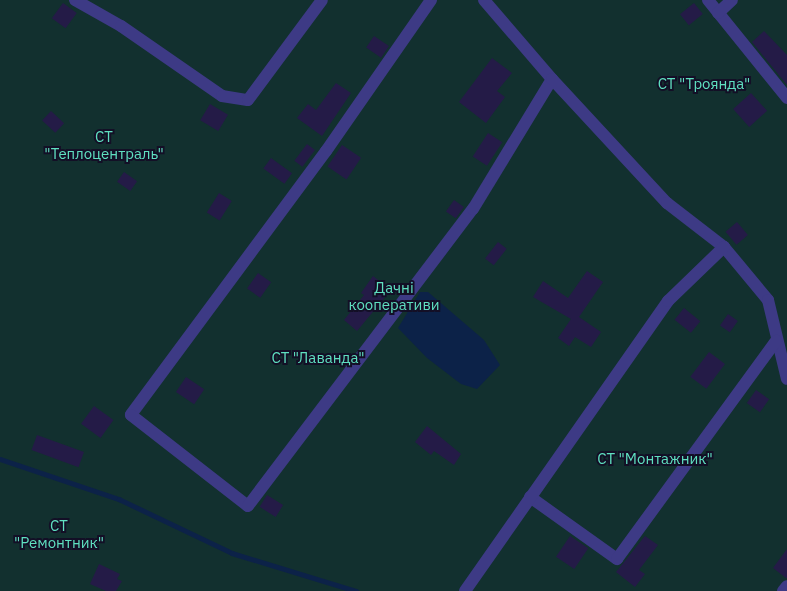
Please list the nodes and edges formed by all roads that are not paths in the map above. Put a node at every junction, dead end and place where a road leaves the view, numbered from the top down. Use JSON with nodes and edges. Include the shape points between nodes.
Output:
{"nodes":[{"id":1,"x":75,"y":0,"type":"edge"},
{"id":2,"x":322,"y":0,"type":"edge"},
{"id":3,"x":431,"y":0,"type":"edge"},
{"id":4,"x":484,"y":0,"type":"edge"},
{"id":5,"x":708,"y":0,"type":"edge"},
{"id":6,"x":732,"y":0,"type":"edge"},
{"id":7,"x":718,"y":13,"type":"junction"},
{"id":8,"x":552,"y":79,"type":"junction"},
{"id":9,"x":787,"y":98,"type":"edge"},
{"id":10,"x":724,"y":247,"type":"junction"},
{"id":11,"x":776,"y":341,"type":"junction"},
{"id":12,"x":787,"y":378,"type":"edge"},
{"id":13,"x":530,"y":497,"type":"junction"},
{"id":14,"x":787,"y":586,"type":"edge"},
{"id":15,"x":465,"y":591,"type":"edge"},
{"id":16,"x":783,"y":591,"type":"edge"}],
"edges":[{"from":1,"to":2,"type":"street","via":[[121,26],[222,96],[248,100]]},
{"from":3,"to":8,"type":"street","via":[[326,151],[131,416],[248,506],[473,209]]},
{"from":4,"to":8,"type":"street"},
{"from":5,"to":7,"type":"street"},
{"from":6,"to":7,"type":"street"},
{"from":7,"to":9,"type":"street"},
{"from":8,"to":10,"type":"street","via":[[666,203]]},
{"from":10,"to":11,"type":"street","via":[[768,300]]},
{"from":10,"to":13,"type":"street","via":[[668,301]]},
{"from":11,"to":12,"type":"street"},
{"from":11,"to":13,"type":"street","via":[[617,560]]},
{"from":13,"to":15,"type":"street"},
{"from":14,"to":16,"type":"street"}]}
